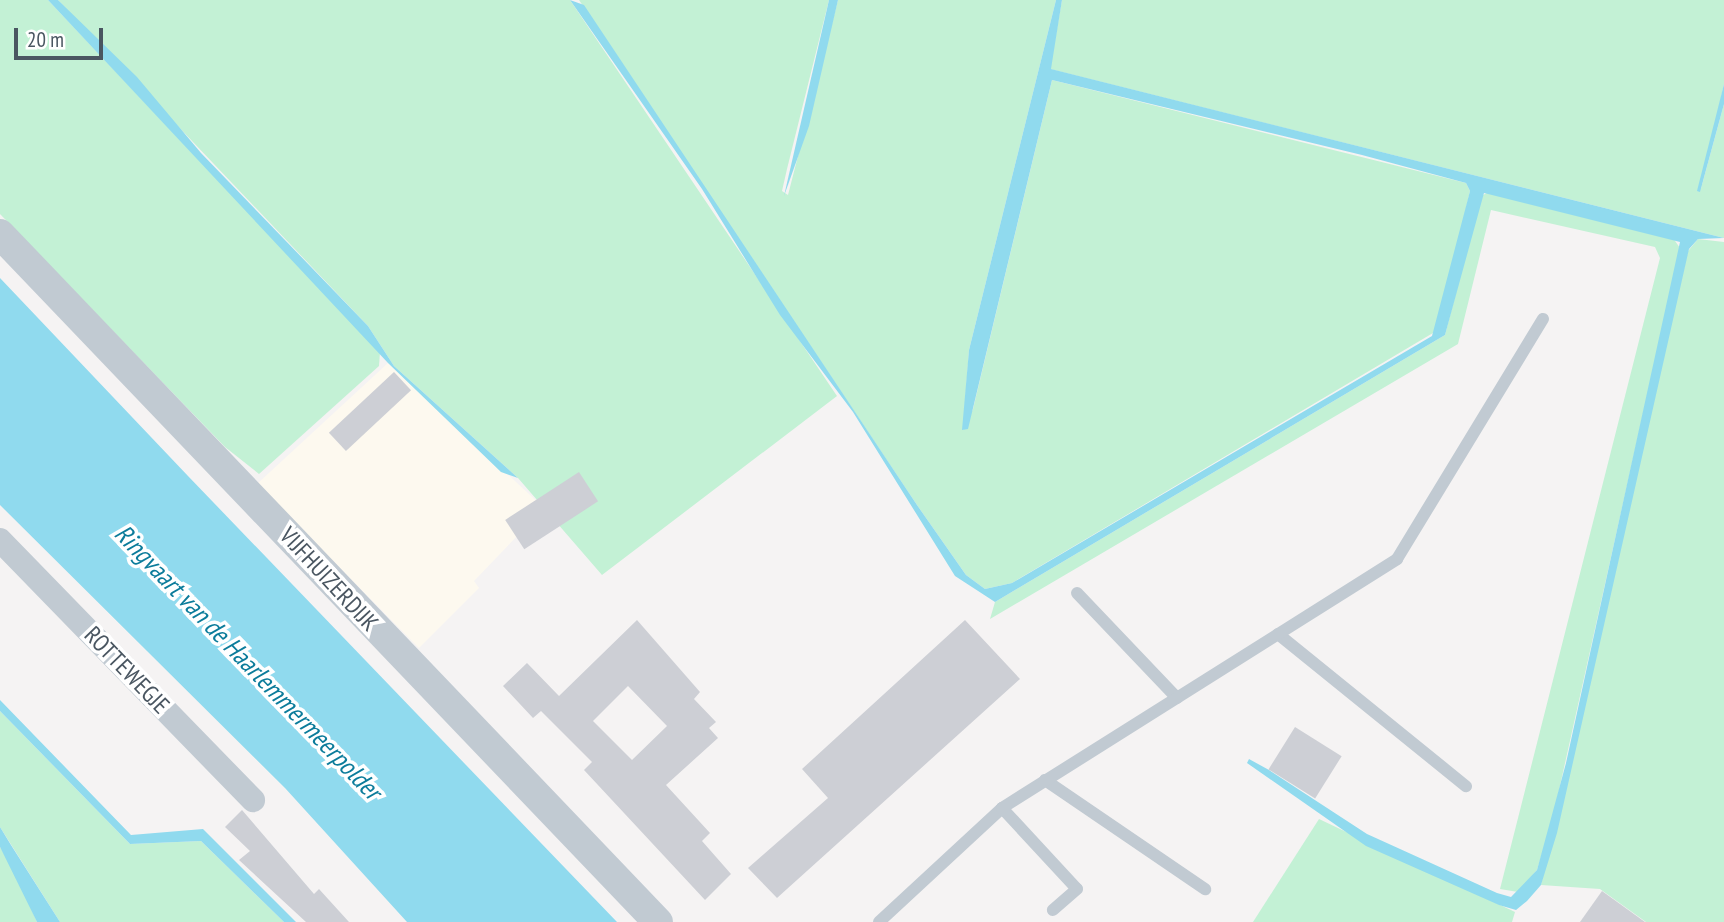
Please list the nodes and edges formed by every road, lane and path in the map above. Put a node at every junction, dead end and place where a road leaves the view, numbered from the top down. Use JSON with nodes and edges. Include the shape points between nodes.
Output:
{"nodes":[{"id":1,"x":0,"y":234,"type":"edge"},
{"id":2,"x":1542,"y":319,"type":"dead end"},
{"id":3,"x":0,"y":540,"type":"edge"},
{"id":4,"x":1077,"y":593,"type":"dead end"},
{"id":5,"x":1278,"y":634,"type":"junction"},
{"id":6,"x":1177,"y":698,"type":"junction"},
{"id":7,"x":1045,"y":780,"type":"junction"},
{"id":8,"x":1465,"y":786,"type":"dead end"},
{"id":9,"x":253,"y":800,"type":"dead end"},
{"id":10,"x":1002,"y":807,"type":"junction"},
{"id":11,"x":1205,"y":889,"type":"dead end"},
{"id":12,"x":1053,"y":910,"type":"dead end"},
{"id":13,"x":658,"y":922,"type":"edge"},
{"id":14,"x":879,"y":922,"type":"edge"}],
"edges":[{"from":1,"to":13,"type":"street","name":"VIJFHUIZERDIJK"},
{"from":2,"to":5,"type":"lane","via":[[1398,559]]},
{"from":3,"to":9,"type":"street","name":"ROTTEWEGJE"},
{"from":4,"to":6,"type":"lane"},
{"from":5,"to":6,"type":"lane"},
{"from":5,"to":8,"type":"lane"},
{"from":6,"to":7,"type":"lane"},
{"from":7,"to":10,"type":"lane"},
{"from":7,"to":11,"type":"lane"},
{"from":10,"to":12,"type":"lane","via":[[1077,889]]},
{"from":10,"to":14,"type":"lane"}]}
